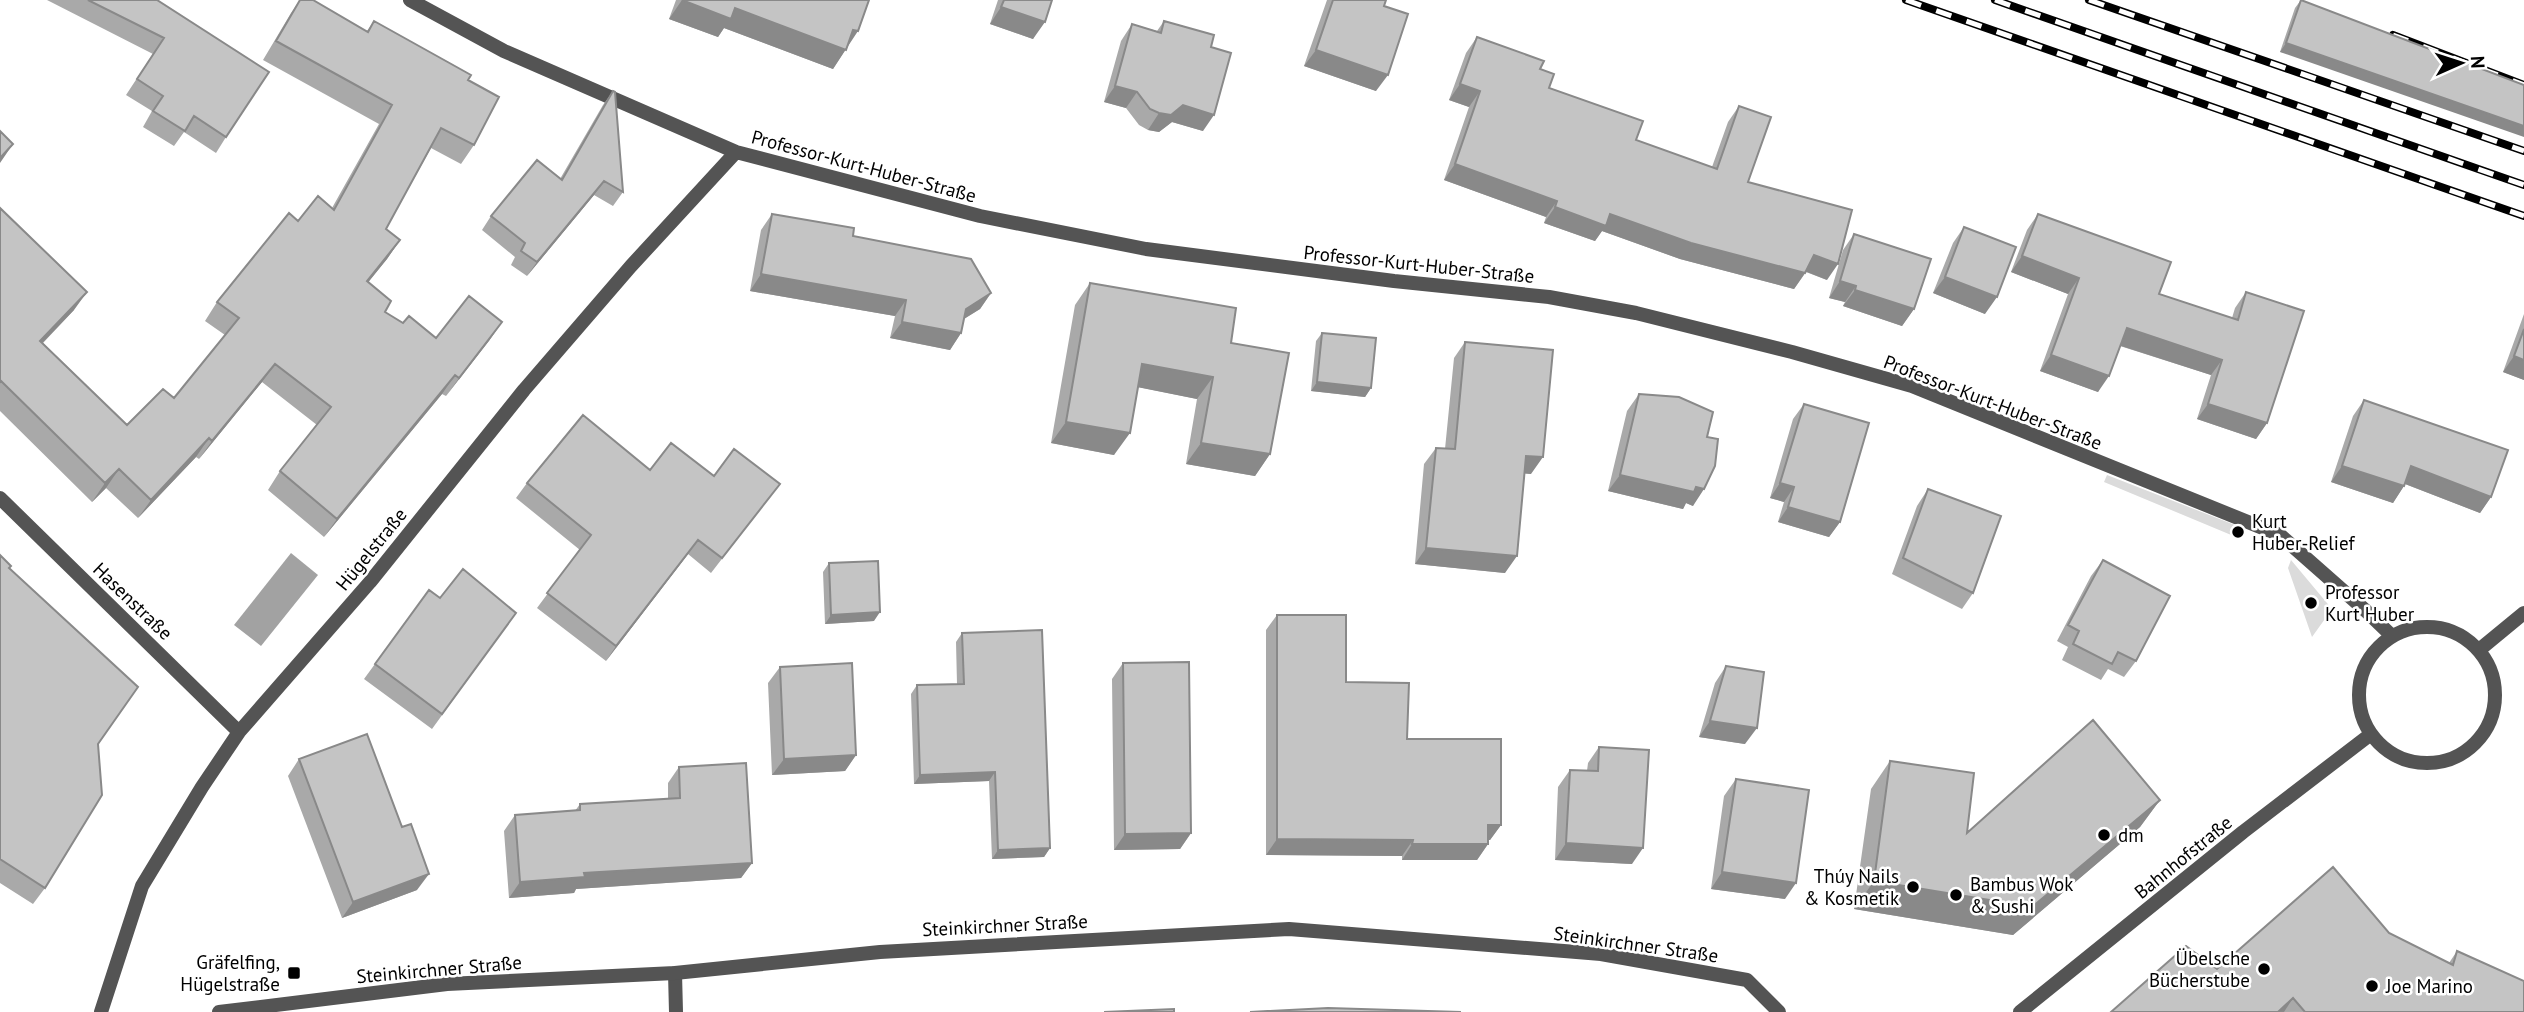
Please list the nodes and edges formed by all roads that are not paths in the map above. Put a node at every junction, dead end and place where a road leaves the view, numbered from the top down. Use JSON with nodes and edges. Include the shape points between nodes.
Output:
{"nodes":[{"id":1,"x":410,"y":0,"type":"edge"},
{"id":2,"x":736,"y":152,"type":"junction"},
{"id":3,"x":0,"y":498,"type":"edge"},
{"id":4,"x":2524,"y":613,"type":"edge"},
{"id":5,"x":2392,"y":636,"type":"junction"},
{"id":6,"x":2479,"y":650,"type":"junction"},
{"id":7,"x":239,"y":732,"type":"junction"},
{"id":8,"x":2371,"y":734,"type":"junction"},
{"id":9,"x":674,"y":973,"type":"junction"},
{"id":10,"x":101,"y":1012,"type":"edge"},
{"id":11,"x":219,"y":1012,"type":"edge"},
{"id":12,"x":676,"y":1012,"type":"edge"},
{"id":13,"x":1779,"y":1012,"type":"edge"},
{"id":14,"x":2021,"y":1012,"type":"edge"}],
"edges":[{"from":1,"to":2,"type":"street","name":"Professor-Kurt-Huber-Straße","via":[[504,51]]},
{"from":2,"to":5,"type":"street","name":"Professor-Kurt-Huber-Straße","via":[[980,216],[1146,249],[1549,297],[1636,313],[1912,386],[2280,536]]},
{"from":2,"to":7,"type":"street","name":"Hügelstraße","via":[[524,390],[370,582]]},
{"from":3,"to":7,"type":"street","name":"Hasenstraße"},
{"from":4,"to":6,"type":"street"},
{"from":5,"to":6,"type":"street","via":[[2414,627],[2438,627],[2461,635]]},
{"from":5,"to":8,"type":"street","via":[[2375,651],[2359,692],[2361,714]]},
{"from":6,"to":8,"type":"street","via":[[2491,669],[2494,713],[2469,750],[2444,762],[2417,763],[2391,753]]},
{"from":7,"to":10,"type":"street","name":"Hügelstraße","via":[[142,886]]},
{"from":8,"to":14,"type":"street","name":"Bahnhofstraße"},
{"from":9,"to":11,"type":"street","name":"Steinkirchner Straße","via":[[447,984]]},
{"from":9,"to":12,"type":"street"},
{"from":9,"to":13,"type":"street","name":"Steinkirchner Straße","via":[[880,952],[1289,929],[1601,954],[1747,980]]}]}
